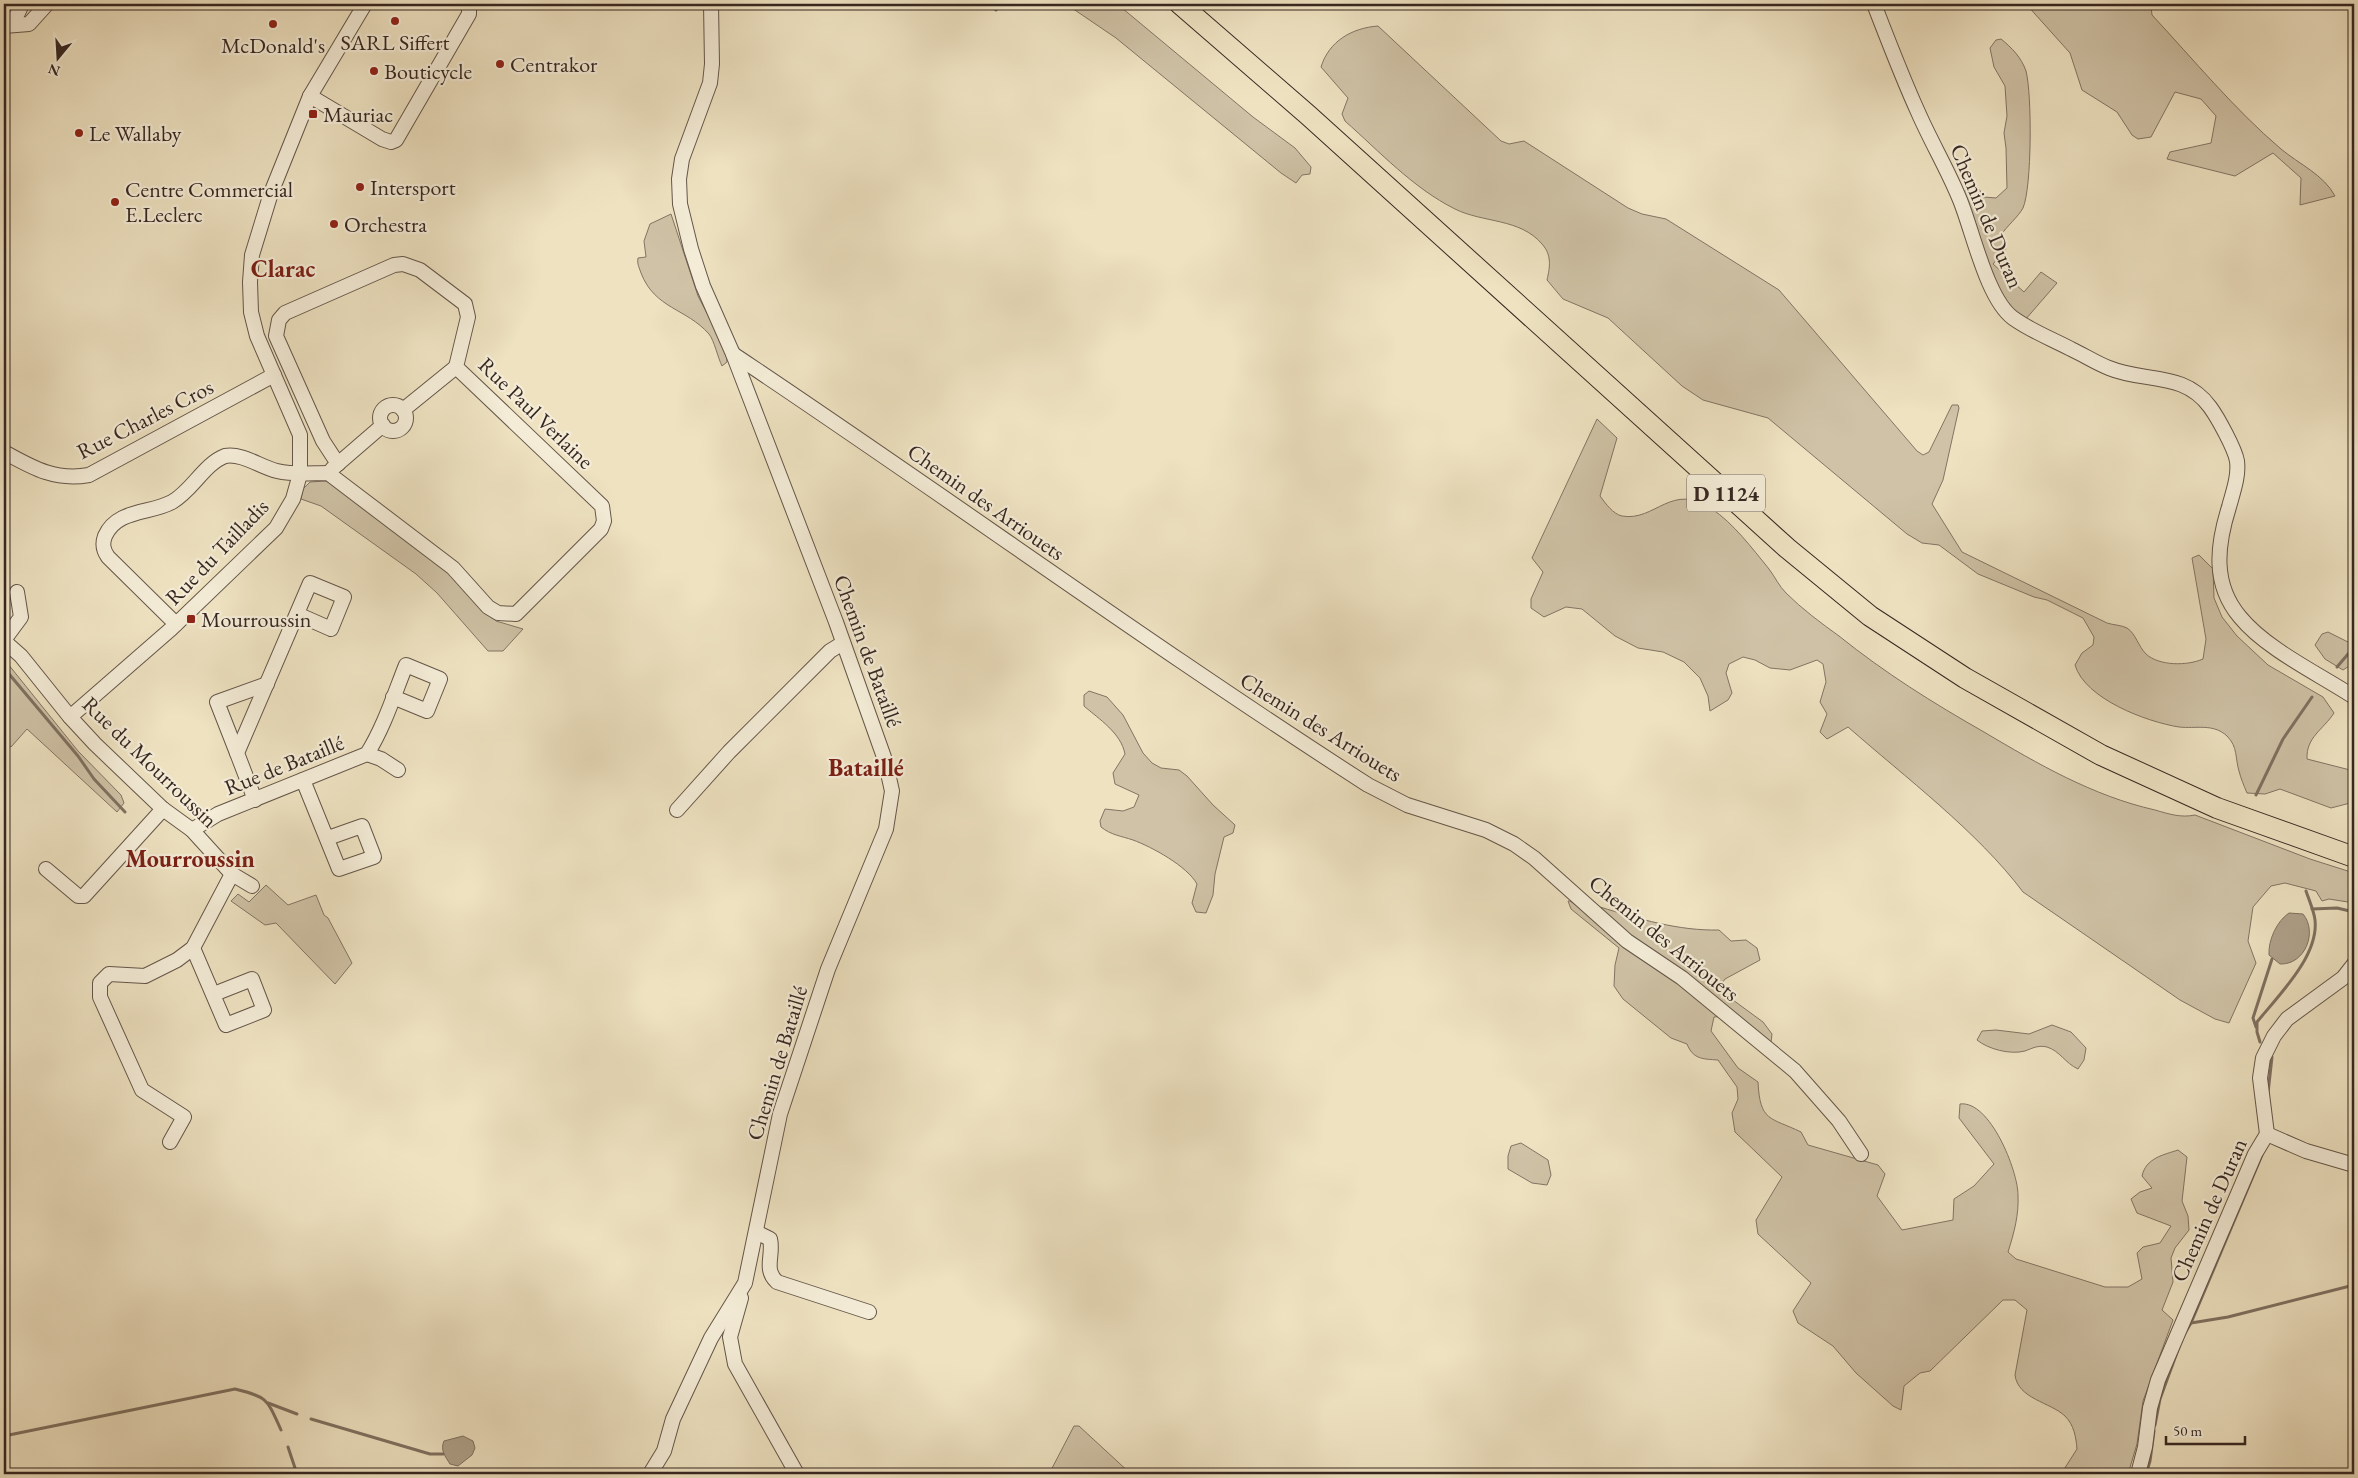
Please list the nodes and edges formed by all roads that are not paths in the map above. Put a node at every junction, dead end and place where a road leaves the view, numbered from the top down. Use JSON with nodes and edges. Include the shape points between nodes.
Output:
{"nodes":[{"id":1,"x":22,"y":4,"type":"edge"},
{"id":2,"x":47,"y":4,"type":"edge"},
{"id":3,"x":365,"y":4,"type":"edge"},
{"id":4,"x":469,"y":4,"type":"edge"},
{"id":5,"x":711,"y":4,"type":"edge"},
{"id":6,"x":1180,"y":4,"type":"edge"},
{"id":7,"x":1874,"y":4,"type":"edge"},
{"id":8,"x":5,"y":26,"type":"edge"},
{"id":9,"x":310,"y":96,"type":"junction"},
{"id":10,"x":733,"y":354,"type":"junction"},
{"id":11,"x":456,"y":367,"type":"junction"},
{"id":12,"x":274,"y":376,"type":"junction"},
{"id":13,"x":4,"y":452,"type":"edge"},
{"id":14,"x":333,"y":468,"type":"junction"},
{"id":15,"x":300,"y":474,"type":"junction"},
{"id":16,"x":17,"y":592,"type":"dead end"},
{"id":17,"x":297,"y":614,"type":"dead end"},
{"id":18,"x":176,"y":624,"type":"junction"},
{"id":19,"x":4,"y":641,"type":"edge"},
{"id":20,"x":843,"y":643,"type":"junction"},
{"id":21,"x":267,"y":684,"type":"junction"},
{"id":22,"x":393,"y":697,"type":"dead end"},
{"id":23,"x":2354,"y":697,"type":"edge"},
{"id":24,"x":70,"y":717,"type":"junction"},
{"id":25,"x":237,"y":753,"type":"junction"},
{"id":26,"x":367,"y":754,"type":"junction"},
{"id":27,"x":398,"y":770,"type":"dead end"},
{"id":28,"x":303,"y":780,"type":"junction"},
{"id":29,"x":255,"y":800,"type":"junction"},
{"id":30,"x":163,"y":809,"type":"junction"},
{"id":31,"x":678,"y":810,"type":"dead end"},
{"id":32,"x":192,"y":830,"type":"junction"},
{"id":33,"x":328,"y":838,"type":"dead end"},
{"id":34,"x":2354,"y":857,"type":"edge"},
{"id":35,"x":46,"y":869,"type":"dead end"},
{"id":36,"x":232,"y":874,"type":"junction"},
{"id":37,"x":252,"y":886,"type":"dead end"},
{"id":38,"x":193,"y":948,"type":"junction"},
{"id":39,"x":2354,"y":964,"type":"edge"},
{"id":40,"x":214,"y":994,"type":"dead end"},
{"id":41,"x":2267,"y":1134,"type":"junction"},
{"id":42,"x":170,"y":1142,"type":"dead end"},
{"id":43,"x":1861,"y":1154,"type":"dead end"},
{"id":44,"x":2354,"y":1165,"type":"edge"},
{"id":45,"x":758,"y":1233,"type":"dead end"},
{"id":46,"x":745,"y":1283,"type":"junction"},
{"id":47,"x":869,"y":1312,"type":"dead end"},
{"id":48,"x":650,"y":1474,"type":"edge"},
{"id":49,"x":797,"y":1474,"type":"edge"},
{"id":50,"x":2138,"y":1474,"type":"edge"}],
"edges":[{"from":1,"to":8,"type":"street","via":[[17,15]]},
{"from":2,"to":8,"type":"street","via":[[29,24]]},
{"from":3,"to":9,"type":"street","name":"Rue du Tailladis"},
{"from":4,"to":9,"type":"street","via":[[469,14],[396,140],[382,139]]},
{"from":5,"to":10,"type":"street","name":"Chemin de Bataillé","via":[[710,83],[682,159],[680,204],[703,286]]},
{"from":6,"to":34,"type":"highway","number":"D 1124","via":[[1308,115],[1787,548],[1870,616],[1965,678],[2101,754],[2217,808]]},
{"from":7,"to":23,"type":"street","name":"Chemin de Duran","via":[[1917,111],[1960,200],[1999,303],[2011,317],[2030,329],[2108,368],[2170,380],[2188,386],[2200,395],[2212,409],[2237,459],[2234,488],[2218,551],[2222,585],[2230,603],[2252,629]]},
{"from":9,"to":12,"type":"street","name":"Rue du Tailladis","via":[[271,193],[252,255],[251,312]]},
{"from":10,"to":20,"type":"street","name":"Chemin de Bataillé"},
{"from":10,"to":43,"type":"street","name":"Chemin des Arriouets","via":[[1100,607],[1368,785],[1407,806],[1486,830],[1534,858],[1627,942],[1682,978],[1795,1072],[1839,1121]]},
{"from":11,"to":14,"type":"street","via":[[404,410],[396,406],[385,408],[381,418],[383,425]]},
{"from":11,"to":14,"type":"street","name":"Rue Paul Verlaine","via":[[468,317],[465,304],[413,266],[394,265],[285,313],[279,320],[276,336]]},
{"from":11,"to":14,"type":"street","name":"Rue Paul Verlaine","via":[[602,506],[604,513],[601,529],[516,614],[498,613],[488,607],[453,568]]},
{"from":12,"to":13,"type":"street","name":"Rue Charles Cros","via":[[89,474],[74,478],[41,472]]},
{"from":12,"to":15,"type":"street","name":"Rue du Tailladis","via":[[300,435]]},
{"from":14,"to":15,"type":"street"},
{"from":15,"to":18,"type":"street","name":"Rue du Tailladis","via":[[293,499],[276,528]]},
{"from":15,"to":18,"type":"street","via":[[278,471],[232,455],[225,456],[174,502],[128,515],[107,530],[103,540],[108,557]]},
{"from":16,"to":19,"type":"street","via":[[21,617]]},
{"from":17,"to":21,"type":"street"},
{"from":18,"to":24,"type":"street","name":"Rue du Tailladis"},
{"from":19,"to":24,"type":"street","name":"Rue du Mourroussin","via":[[21,656]]},
{"from":20,"to":31,"type":"street","via":[[830,651],[729,752]]},
{"from":20,"to":46,"type":"street","name":"Chemin de Bataillé","via":[[890,778],[890,810],[886,829],[828,969],[780,1114]]},
{"from":21,"to":25,"type":"street"},
{"from":21,"to":25,"type":"street","via":[[217,702]]},
{"from":22,"to":26,"type":"street","name":"Rue de Bataillé"},
{"from":24,"to":30,"type":"street","name":"Rue du Mourroussin"},
{"from":25,"to":29,"type":"street"},
{"from":26,"to":27,"type":"street","name":"Rue de Bataillé","via":[[381,758]]},
{"from":26,"to":28,"type":"street","name":"Rue de Bataillé"},
{"from":28,"to":29,"type":"street","name":"Rue de Bataillé"},
{"from":28,"to":33,"type":"street"},
{"from":29,"to":32,"type":"street","name":"Rue de Bataillé","via":[[218,814]]},
{"from":30,"to":32,"type":"street","name":"Rue du Mourroussin"},
{"from":30,"to":35,"type":"street","via":[[84,896],[78,896]]},
{"from":32,"to":36,"type":"street","name":"Rue du Mourroussin"},
{"from":36,"to":37,"type":"street","name":"Rue du Mourroussin"},
{"from":36,"to":38,"type":"street"},
{"from":38,"to":40,"type":"street"},
{"from":38,"to":42,"type":"street","via":[[145,976],[109,974],[103,978],[98,990],[142,1090],[184,1117]]},
{"from":39,"to":41,"type":"street","name":"Chemin de Duran","via":[[2343,978],[2287,1019],[2274,1036],[2263,1058],[2260,1078]]},
{"from":41,"to":44,"type":"street","via":[[2306,1151]]},
{"from":41,"to":50,"type":"street","name":"Chemin de Duran","via":[[2255,1154],[2158,1380]]},
{"from":45,"to":47,"type":"street","via":[[770,1239],[772,1246],[768,1266],[777,1282]]},
{"from":46,"to":48,"type":"street","name":"Chemin de Bataillé","via":[[711,1338],[673,1419],[664,1450]]},
{"from":46,"to":49,"type":"street","via":[[730,1337],[731,1350],[735,1364]]}]}
